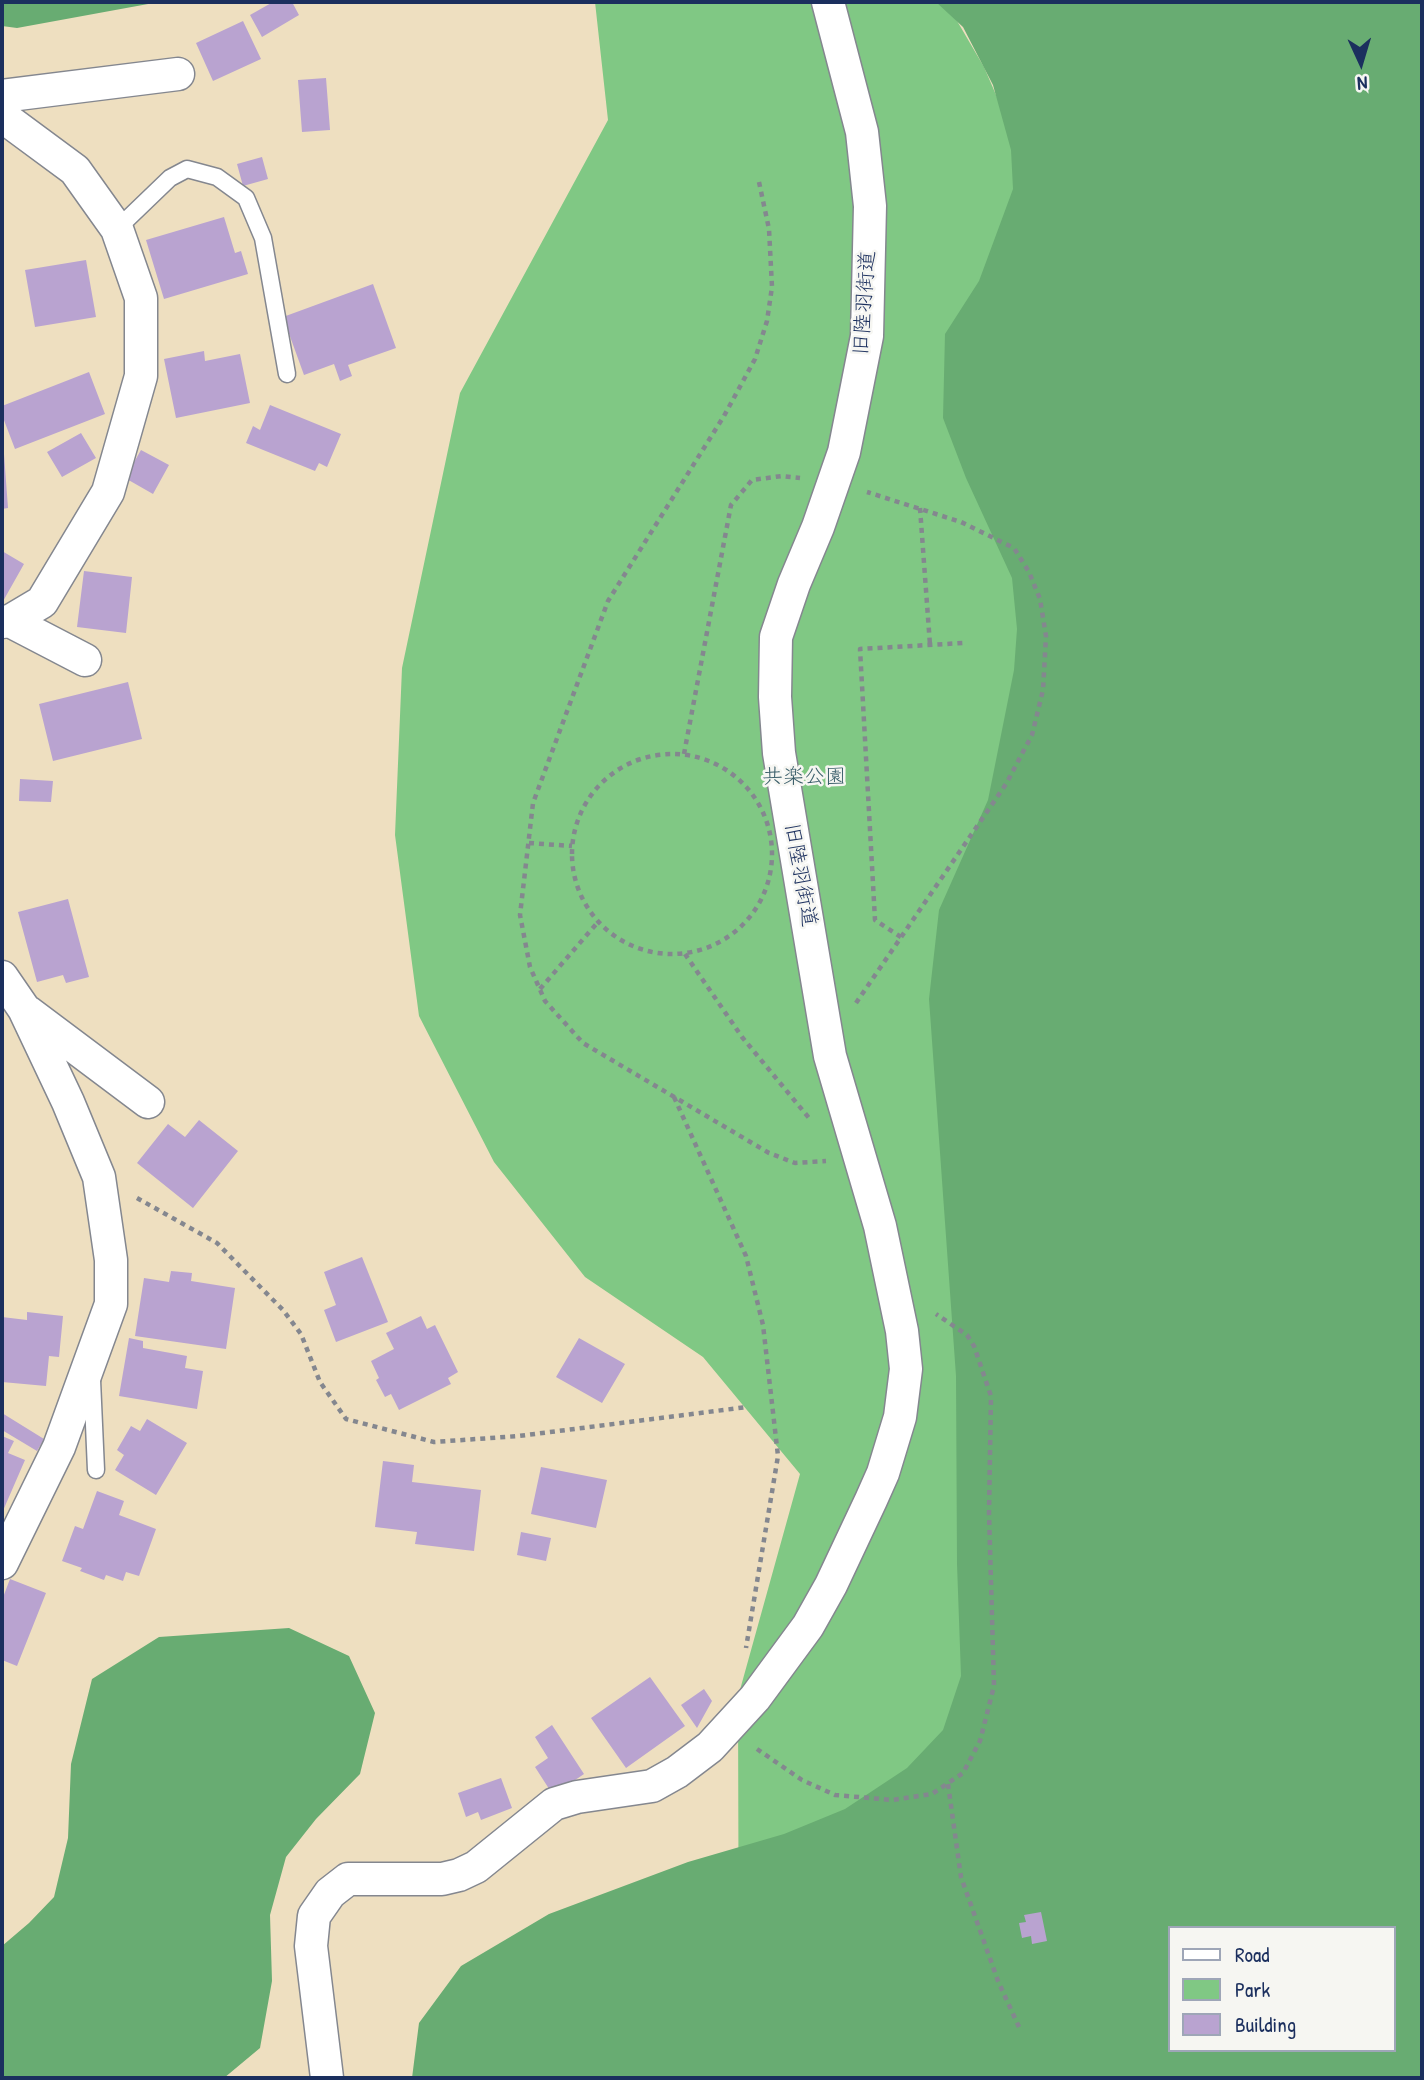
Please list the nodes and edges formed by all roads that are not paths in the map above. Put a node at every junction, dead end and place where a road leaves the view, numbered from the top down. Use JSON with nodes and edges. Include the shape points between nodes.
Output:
{"nodes":[{"id":1,"x":828,"y":2,"type":"edge"},
{"id":2,"x":178,"y":74,"type":"dead end"},
{"id":3,"x":2,"y":96,"type":"edge"},
{"id":4,"x":2,"y":116,"type":"edge"},
{"id":5,"x":117,"y":229,"type":"junction"},
{"id":6,"x":287,"y":374,"type":"dead end"},
{"id":7,"x":6,"y":622,"type":"edge"},
{"id":8,"x":85,"y":660,"type":"dead end"},
{"id":9,"x":2,"y":977,"type":"edge"},
{"id":10,"x":24,"y":1009,"type":"junction"},
{"id":11,"x":148,"y":1102,"type":"dead end"},
{"id":12,"x":91,"y":1360,"type":"junction"},
{"id":13,"x":96,"y":1470,"type":"dead end"},
{"id":14,"x":2,"y":1563,"type":"edge"},
{"id":15,"x":327,"y":2078,"type":"edge"}],
"edges":[{"from":1,"to":15,"type":"street","name":"旧陸羽街道","via":[[862,132],[870,206],[867,336],[844,452],[776,637],[775,697],[779,753],[830,1056],[880,1226],[897,1303],[906,1369],[900,1417],[883,1473],[808,1626],[755,1698],[710,1747],[652,1786],[554,1804],[459,1875],[348,1879],[330,1893],[314,1916],[311,1946]]},
{"from":2,"to":3,"type":"street"},
{"from":4,"to":5,"type":"street","via":[[75,170]]},
{"from":5,"to":6,"type":"lane","via":[[170,178],[187,169],[217,177],[246,198],[263,238]]},
{"from":5,"to":7,"type":"street","via":[[141,298],[141,376],[108,492],[43,602]]},
{"from":7,"to":8,"type":"street"},
{"from":9,"to":10,"type":"street"},
{"from":10,"to":11,"type":"street"},
{"from":10,"to":12,"type":"street","via":[[100,1177],[111,1260],[111,1304]]},
{"from":12,"to":13,"type":"lane"},
{"from":12,"to":14,"type":"street","via":[[59,1447]]}]}
